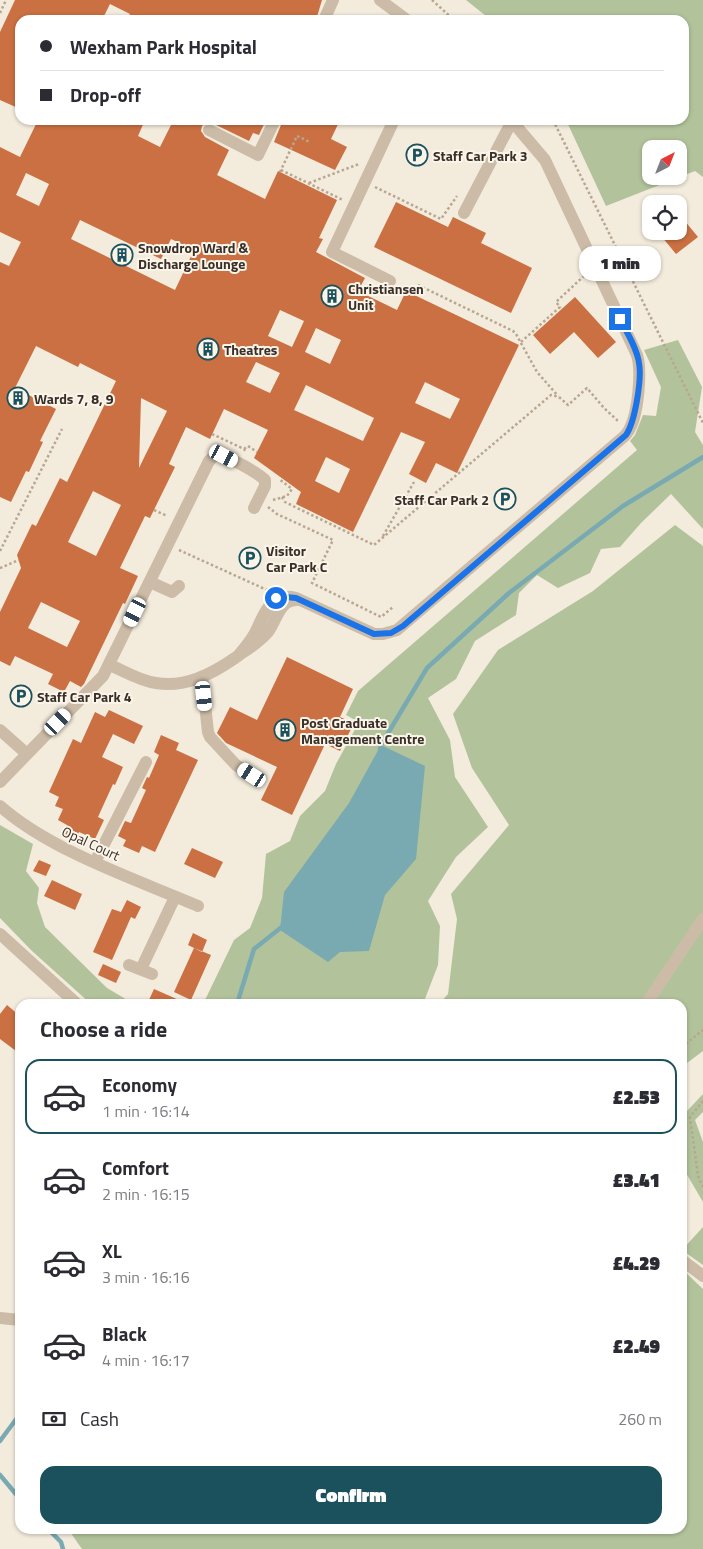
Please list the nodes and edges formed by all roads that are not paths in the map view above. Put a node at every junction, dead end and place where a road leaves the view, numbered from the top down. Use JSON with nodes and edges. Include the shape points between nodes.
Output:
{"nodes":[{"id":1,"x":333,"y":0,"type":"edge"},
{"id":2,"x":380,"y":0,"type":"edge"},
{"id":3,"x":326,"y":15,"type":"edge"},
{"id":4,"x":400,"y":15,"type":"edge"},
{"id":5,"x":273,"y":125,"type":"edge"},
{"id":6,"x":392,"y":125,"type":"edge"},
{"id":7,"x":509,"y":125,"type":"edge"},
{"id":8,"x":516,"y":125,"type":"edge"},
{"id":9,"x":209,"y":130,"type":"dead end"},
{"id":10,"x":464,"y":213,"type":"dead end"},
{"id":11,"x":390,"y":281,"type":"dead end"},
{"id":12,"x":262,"y":505,"type":"road end"},
{"id":13,"x":150,"y":582,"type":"junction"},
{"id":14,"x":179,"y":586,"type":"dead end"},
{"id":15,"x":110,"y":665,"type":"junction"},
{"id":16,"x":202,"y":677,"type":"junction"},
{"id":17,"x":0,"y":730,"type":"edge"},
{"id":18,"x":27,"y":754,"type":"junction"},
{"id":19,"x":146,"y":762,"type":"dead end"},
{"id":20,"x":252,"y":775,"type":"dead end"},
{"id":21,"x":0,"y":782,"type":"edge"},
{"id":22,"x":0,"y":806,"type":"edge"},
{"id":23,"x":95,"y":862,"type":"junction"},
{"id":24,"x":175,"y":897,"type":"junction"},
{"id":25,"x":198,"y":906,"type":"dead end"},
{"id":26,"x":703,"y":919,"type":"edge"},
{"id":27,"x":0,"y":934,"type":"edge"},
{"id":28,"x":129,"y":965,"type":"dead end"},
{"id":29,"x":72,"y":999,"type":"edge"},
{"id":30,"x":649,"y":999,"type":"edge"},
{"id":31,"x":687,"y":1264,"type":"edge"},
{"id":32,"x":703,"y":1276,"type":"edge"},
{"id":33,"x":0,"y":1318,"type":"edge"},
{"id":34,"x":15,"y":1320,"type":"edge"}],
"edges":[{"from":1,"to":3,"type":"street"},
{"from":2,"to":4,"type":"street"},
{"from":5,"to":9,"type":"street","via":[[258,155]]},
{"from":6,"to":11,"type":"street","via":[[332,252]]},
{"from":7,"to":10,"type":"street"},
{"from":8,"to":16,"type":"street","via":[[545,160],[639,363],[634,416],[629,430],[397,630],[374,634],[300,600],[288,602],[261,640]]},
{"from":12,"to":13,"type":"street","via":[[265,480],[224,456],[215,455]]},
{"from":13,"to":14,"type":"street","via":[[172,592]]},
{"from":13,"to":15,"type":"street"},
{"from":15,"to":16,"type":"street","via":[[156,683]]},
{"from":15,"to":18,"type":"street"},
{"from":16,"to":20,"type":"street","via":[[210,737],[236,765]]},
{"from":17,"to":18,"type":"street"},
{"from":18,"to":21,"type":"street"},
{"from":19,"to":23,"type":"street"},
{"from":22,"to":23,"type":"street","name":"Opal Court","via":[[45,837]]},
{"from":23,"to":24,"type":"street","name":"Opal Court"},
{"from":24,"to":25,"type":"street","name":"Opal Court"},
{"from":24,"to":28,"type":"street","via":[[147,972]]},
{"from":26,"to":30,"type":"street"},
{"from":27,"to":29,"type":"street"},
{"from":31,"to":32,"type":"street"},
{"from":33,"to":34,"type":"street"}]}
